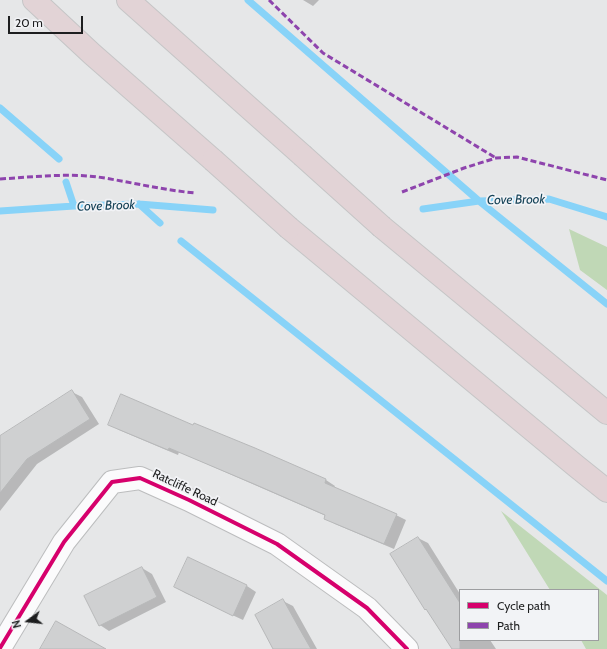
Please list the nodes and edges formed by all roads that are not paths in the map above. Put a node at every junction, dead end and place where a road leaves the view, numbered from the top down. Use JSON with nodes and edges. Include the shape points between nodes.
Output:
{"nodes":[{"id":1,"x":22,"y":0,"type":"edge"},
{"id":2,"x":34,"y":0,"type":"edge"},
{"id":3,"x":128,"y":0,"type":"edge"},
{"id":4,"x":92,"y":54,"type":"junction"},
{"id":5,"x":607,"y":412,"type":"edge"},
{"id":6,"x":607,"y":491,"type":"edge"},
{"id":7,"x":0,"y":648,"type":"edge"},
{"id":8,"x":407,"y":649,"type":"edge"}],
"edges":[{"from":1,"to":4,"type":"highway"},
{"from":2,"to":4,"type":"highway"},
{"from":3,"to":5,"type":"highway","bridge":true,"via":[[382,227]]},
{"from":4,"to":6,"type":"highway","bridge":true,"via":[[289,228]]},
{"from":7,"to":8,"type":"street","name":"Ratcliffe Road","via":[[64,542],[112,482],[140,478],[277,544],[367,608]]}]}
